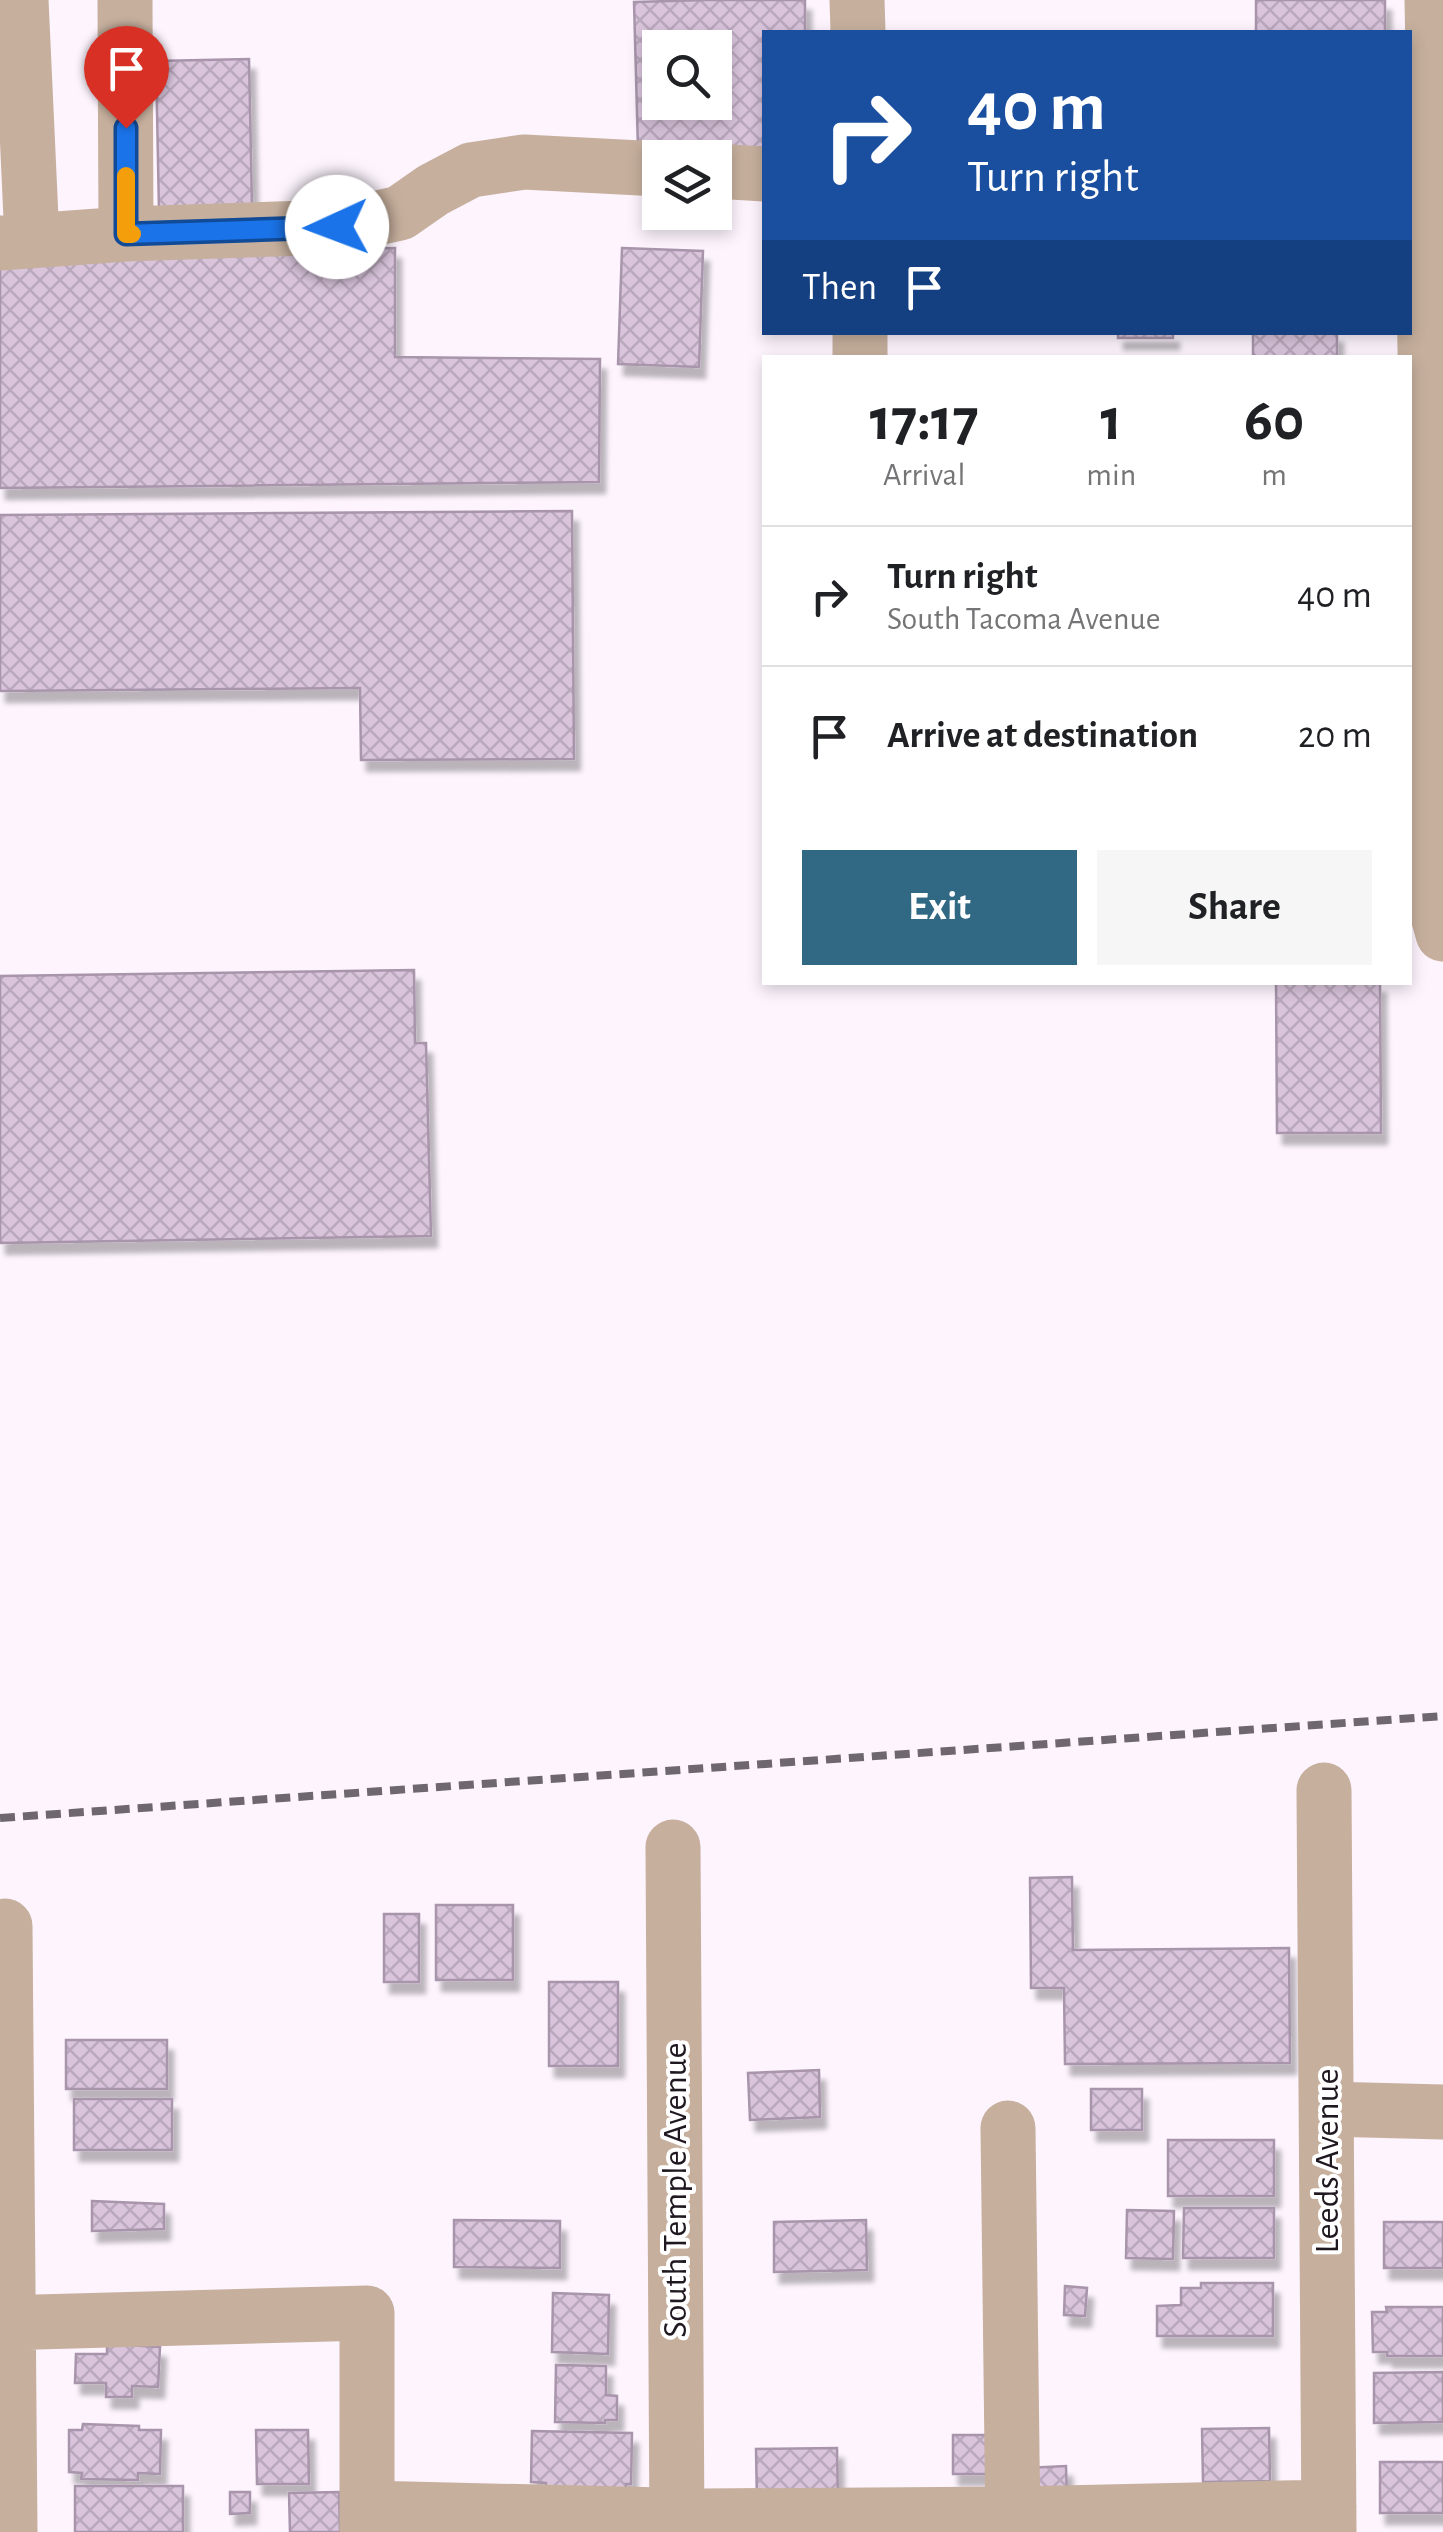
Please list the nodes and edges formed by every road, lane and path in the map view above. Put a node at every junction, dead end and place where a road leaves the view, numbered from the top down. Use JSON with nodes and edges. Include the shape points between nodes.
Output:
{"nodes":[{"id":1,"x":21,"y":0,"type":"edge"},
{"id":2,"x":125,"y":0,"type":"edge"},
{"id":3,"x":858,"y":0,"type":"edge"},
{"id":4,"x":1432,"y":0,"type":"edge"},
{"id":5,"x":858,"y":30,"type":"edge"},
{"id":6,"x":1427,"y":118,"type":"edge"},
{"id":7,"x":642,"y":167,"type":"edge"},
{"id":8,"x":732,"y":172,"type":"edge"},
{"id":9,"x":762,"y":174,"type":"edge"},
{"id":10,"x":126,"y":234,"type":"junction"},
{"id":11,"x":16,"y":242,"type":"edge"},
{"id":12,"x":1419,"y":492,"type":"edge"},
{"id":13,"x":1443,"y":934,"type":"edge"},
{"id":14,"x":1324,"y":1790,"type":"dead end"},
{"id":15,"x":673,"y":1847,"type":"dead end"},
{"id":16,"x":5,"y":1926,"type":"dead end"},
{"id":17,"x":1326,"y":2108,"type":"junction"},
{"id":18,"x":1443,"y":2112,"type":"edge"},
{"id":19,"x":1008,"y":2128,"type":"dead end"},
{"id":20,"x":4,"y":2323,"type":"edge"},
{"id":21,"x":367,"y":2520,"type":"edge"},
{"id":22,"x":1329,"y":2520,"type":"edge"},
{"id":23,"x":1012,"y":2523,"type":"edge"},
{"id":24,"x":677,"y":2524,"type":"edge"},
{"id":25,"x":10,"y":2532,"type":"edge"}],
"edges":[{"from":1,"to":11,"type":"street"},
{"from":2,"to":10,"type":"street"},
{"from":3,"to":5,"type":"street"},
{"from":4,"to":6,"type":"street"},
{"from":6,"to":12,"type":"street"},
{"from":7,"to":10,"type":"street","via":[[524,162],[471,170],[400,213],[337,227]]},
{"from":8,"to":9,"type":"street"},
{"from":10,"to":11,"type":"street"},
{"from":12,"to":13,"type":"street","via":[[1434,906]]},
{"from":14,"to":17,"type":"street","name":"Leeds Avenue"},
{"from":15,"to":24,"type":"street","name":"South Temple Avenue"},
{"from":16,"to":20,"type":"street"},
{"from":17,"to":18,"type":"street"},
{"from":17,"to":22,"type":"street","name":"Leeds Avenue"},
{"from":19,"to":23,"type":"street"},
{"from":20,"to":21,"type":"street","via":[[367,2313]]},
{"from":20,"to":25,"type":"street"},
{"from":21,"to":24,"type":"street"},
{"from":22,"to":23,"type":"street"},
{"from":23,"to":24,"type":"street"}]}
